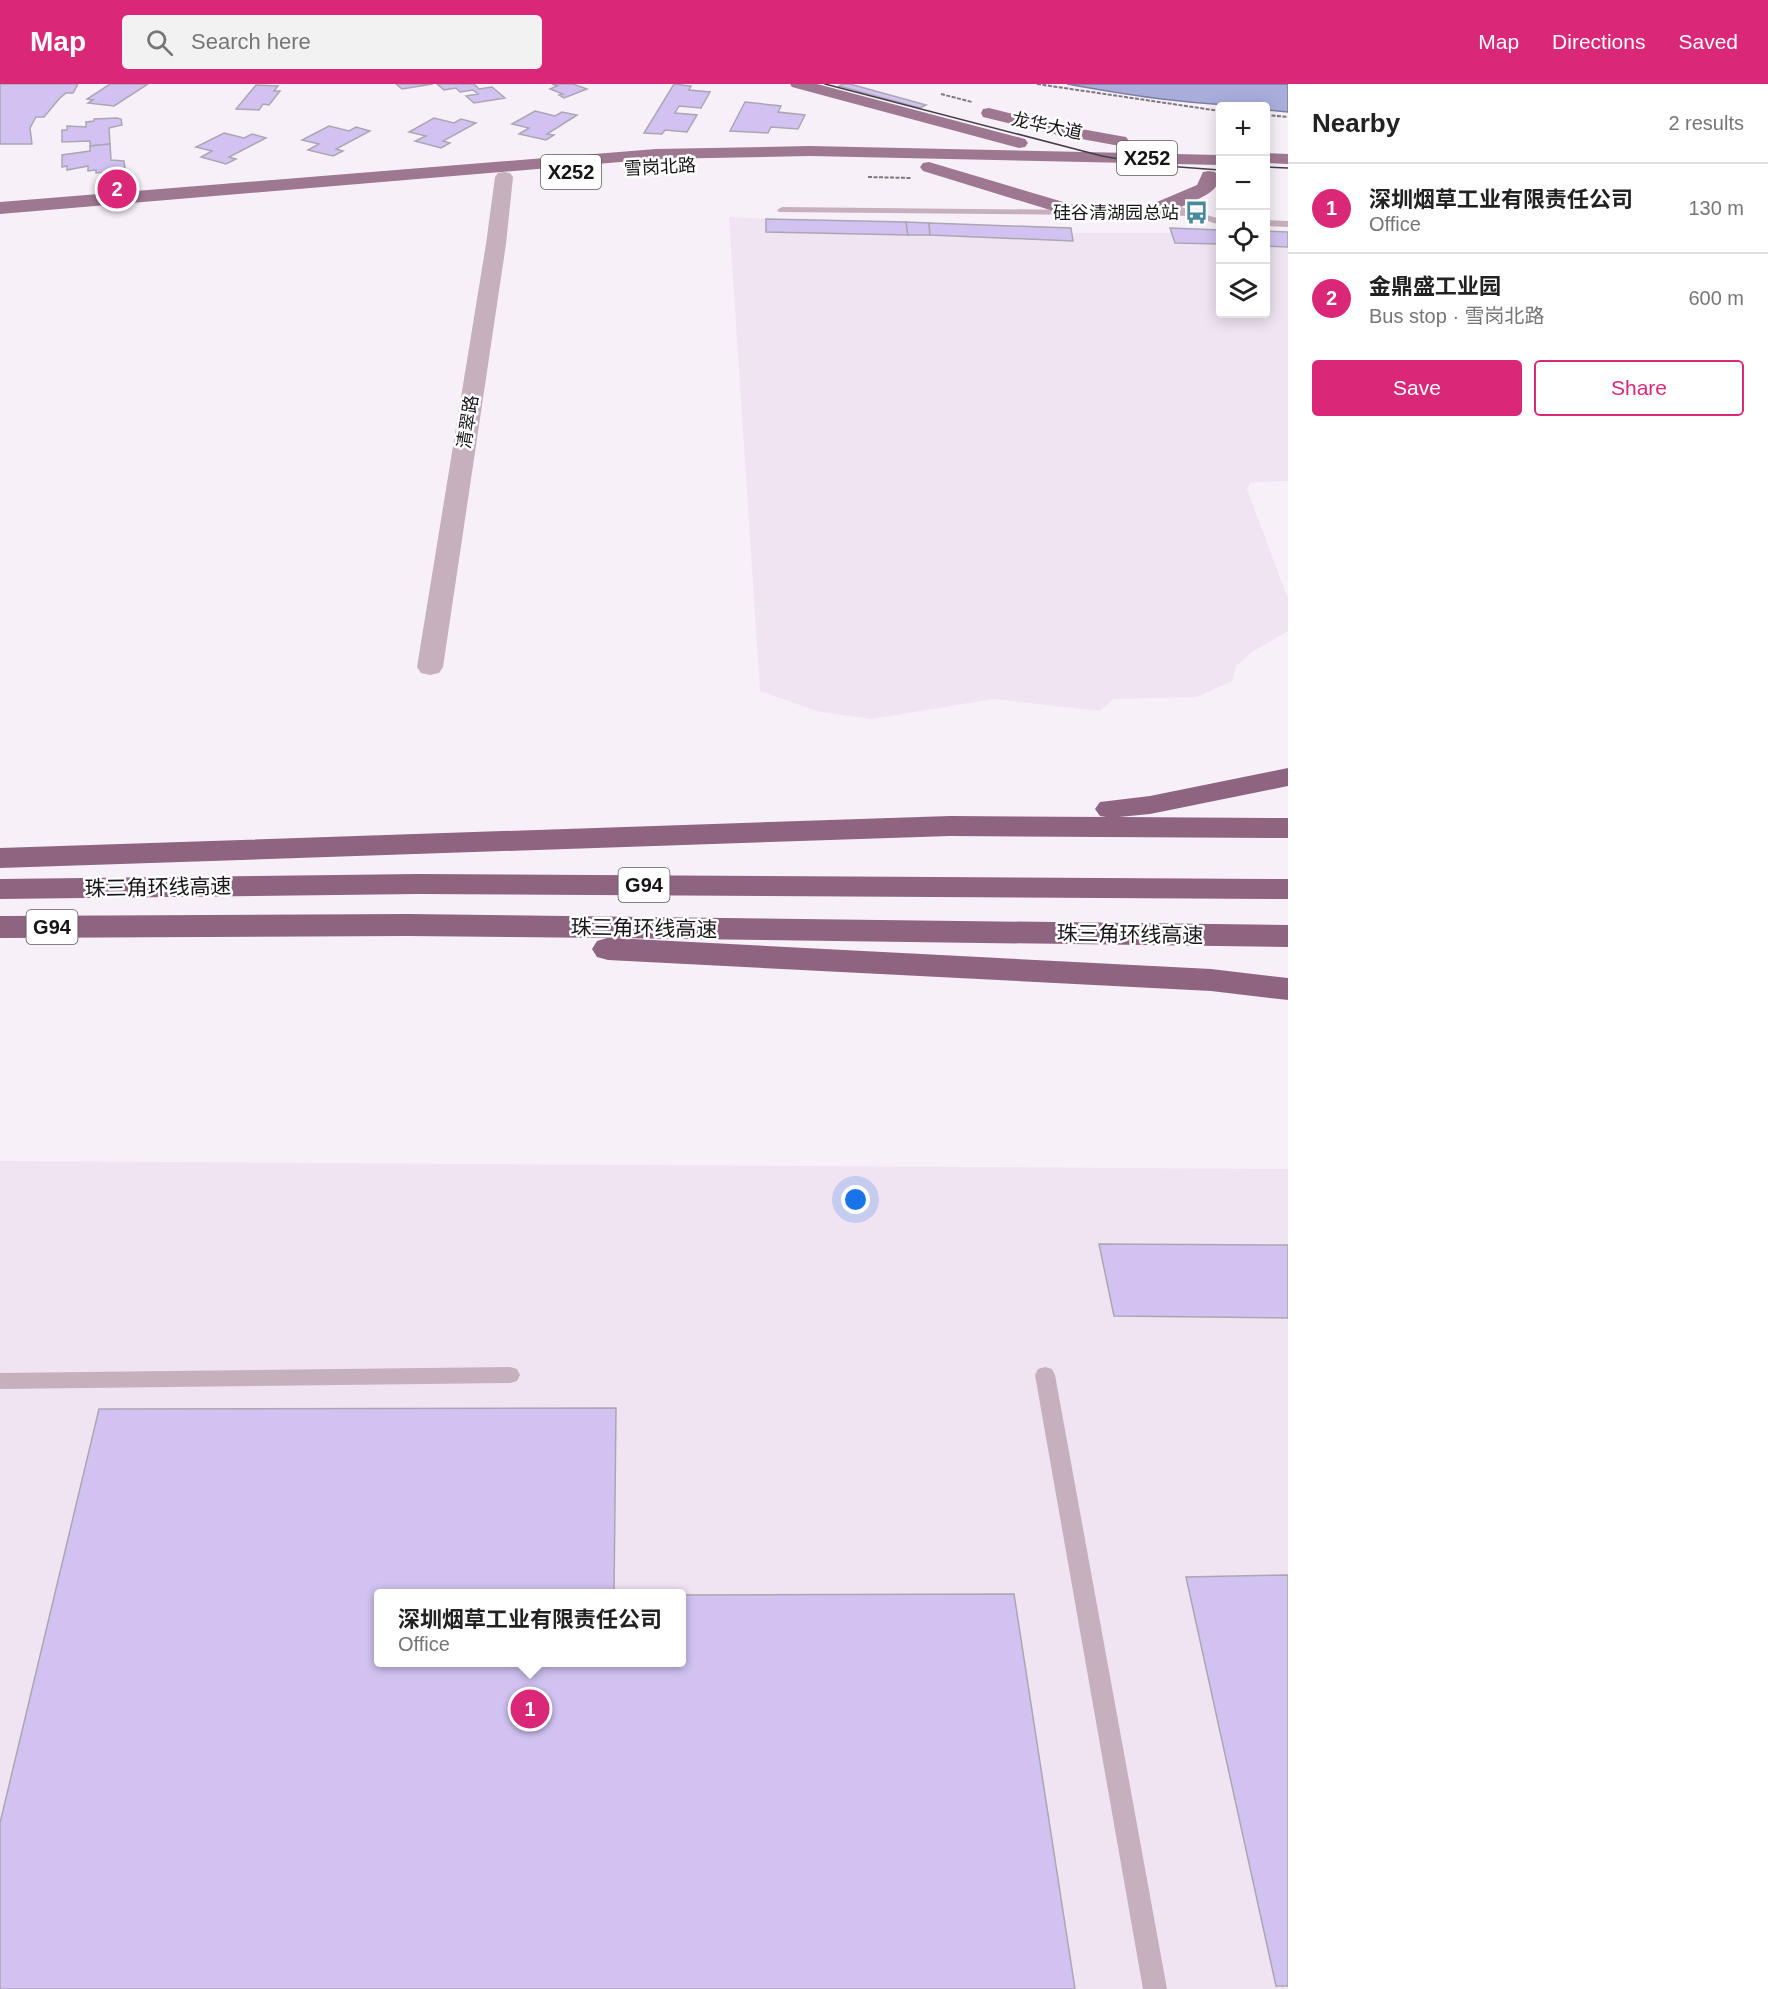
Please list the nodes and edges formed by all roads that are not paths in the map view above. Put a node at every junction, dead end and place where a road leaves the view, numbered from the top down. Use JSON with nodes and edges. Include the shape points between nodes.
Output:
{"nodes":[{"id":1,"x":798,"y":84,"type":"edge"},
{"id":2,"x":872,"y":104,"type":"junction"},
{"id":3,"x":976,"y":110,"type":"dead end"},
{"id":4,"x":877,"y":152,"type":"junction"},
{"id":5,"x":1216,"y":153,"type":"edge"},
{"id":6,"x":1074,"y":157,"type":"junction"},
{"id":7,"x":1270,"y":159,"type":"edge"},
{"id":8,"x":1216,"y":160,"type":"edge"},
{"id":9,"x":1288,"y":160,"type":"edge"},
{"id":10,"x":1016,"y":163,"type":"junction"},
{"id":11,"x":929,"y":167,"type":"junction"},
{"id":12,"x":1143,"y":173,"type":"junction"},
{"id":13,"x":1215,"y":176,"type":"edge"},
{"id":14,"x":504,"y":177,"type":"junction"},
{"id":15,"x":1167,"y":204,"type":"junction"},
{"id":16,"x":0,"y":208,"type":"edge"},
{"id":17,"x":782,"y":210,"type":"dead end"},
{"id":18,"x":1080,"y":213,"type":"junction"},
{"id":19,"x":1145,"y":214,"type":"junction"},
{"id":20,"x":1191,"y":214,"type":"junction"},
{"id":21,"x":1216,"y":221,"type":"edge"},
{"id":22,"x":0,"y":222,"type":"edge"},
{"id":23,"x":1270,"y":223,"type":"edge"},
{"id":24,"x":1288,"y":224,"type":"edge"},
{"id":25,"x":430,"y":667,"type":"dead end"},
{"id":26,"x":1288,"y":777,"type":"edge"},
{"id":27,"x":950,"y":826,"type":"junction"},
{"id":28,"x":1288,"y":828,"type":"edge"},
{"id":29,"x":0,"y":858,"type":"edge"},
{"id":30,"x":0,"y":888,"type":"edge"},
{"id":31,"x":1288,"y":889,"type":"edge"},
{"id":32,"x":0,"y":927,"type":"edge"},
{"id":33,"x":103,"y":927,"type":"junction"},
{"id":34,"x":1288,"y":936,"type":"edge"},
{"id":35,"x":1288,"y":989,"type":"edge"},
{"id":36,"x":1045,"y":1375,"type":"dead end"},
{"id":37,"x":510,"y":1376,"type":"dead end"},
{"id":38,"x":0,"y":1381,"type":"edge"},
{"id":39,"x":1155,"y":1989,"type":"edge"}],
"edges":[{"from":1,"to":2,"type":"main road","name":"龙华大道"},
{"from":2,"to":4,"type":"main road","via":[[884,112],[944,130],[954,138],[941,146]]},
{"from":2,"to":6,"type":"main road","name":"龙华大道"},
{"from":3,"to":5,"type":"main road","name":"龙华大道","via":[[1074,133]]},
{"from":4,"to":10,"type":"main road","name":"雪岗北路","number":"X252"},
{"from":4,"to":16,"type":"main road","name":"雪岗北路","number":"X252","via":[[644,155]]},
{"from":6,"to":8,"type":"main road","name":"龙华大道","number":"X252"},
{"from":6,"to":10,"type":"main road","name":"雪岗北路","number":"X252"},
{"from":6,"to":12,"type":"main road","name":"龙华大道"},
{"from":7,"to":9,"type":"main road"},
{"from":10,"to":11,"type":"main road","name":"雪岗北路","number":"X252"},
{"from":10,"to":12,"type":"main road","name":"雪岗北路","number":"X252"},
{"from":11,"to":14,"type":"main road","name":"雪岗北路","number":"X252","via":[[720,164]]},
{"from":11,"to":18,"type":"main road"},
{"from":12,"to":13,"type":"main road","name":"龙华大道","number":"X252"},
{"from":13,"to":15,"type":"main road","via":[[1203,189]]},
{"from":14,"to":22,"type":"main road","name":"雪岗北路","number":"X252"},
{"from":14,"to":25,"type":"street","name":"清翠路"},
{"from":15,"to":19,"type":"main road"},
{"from":15,"to":20,"type":"lane"},
{"from":17,"to":18,"type":"lane"},
{"from":18,"to":19,"type":"lane"},
{"from":19,"to":20,"type":"lane"},
{"from":20,"to":21,"type":"lane"},
{"from":23,"to":24,"type":"lane"},
{"from":26,"to":27,"type":"highway","via":[[1150,805]]},
{"from":27,"to":28,"type":"highway"},
{"from":27,"to":29,"type":"highway"},
{"from":30,"to":31,"type":"highway","name":"珠三角环线高速","number":"G94","via":[[441,884]]},
{"from":32,"to":33,"type":"highway","name":"珠三角环线高速","number":"G94"},
{"from":33,"to":34,"type":"highway","name":"珠三角环线高速","number":"G94","via":[[408,925]]},
{"from":33,"to":35,"type":"highway","via":[[1211,980]]},
{"from":36,"to":39,"type":"lane"},
{"from":37,"to":38,"type":"lane"}]}
